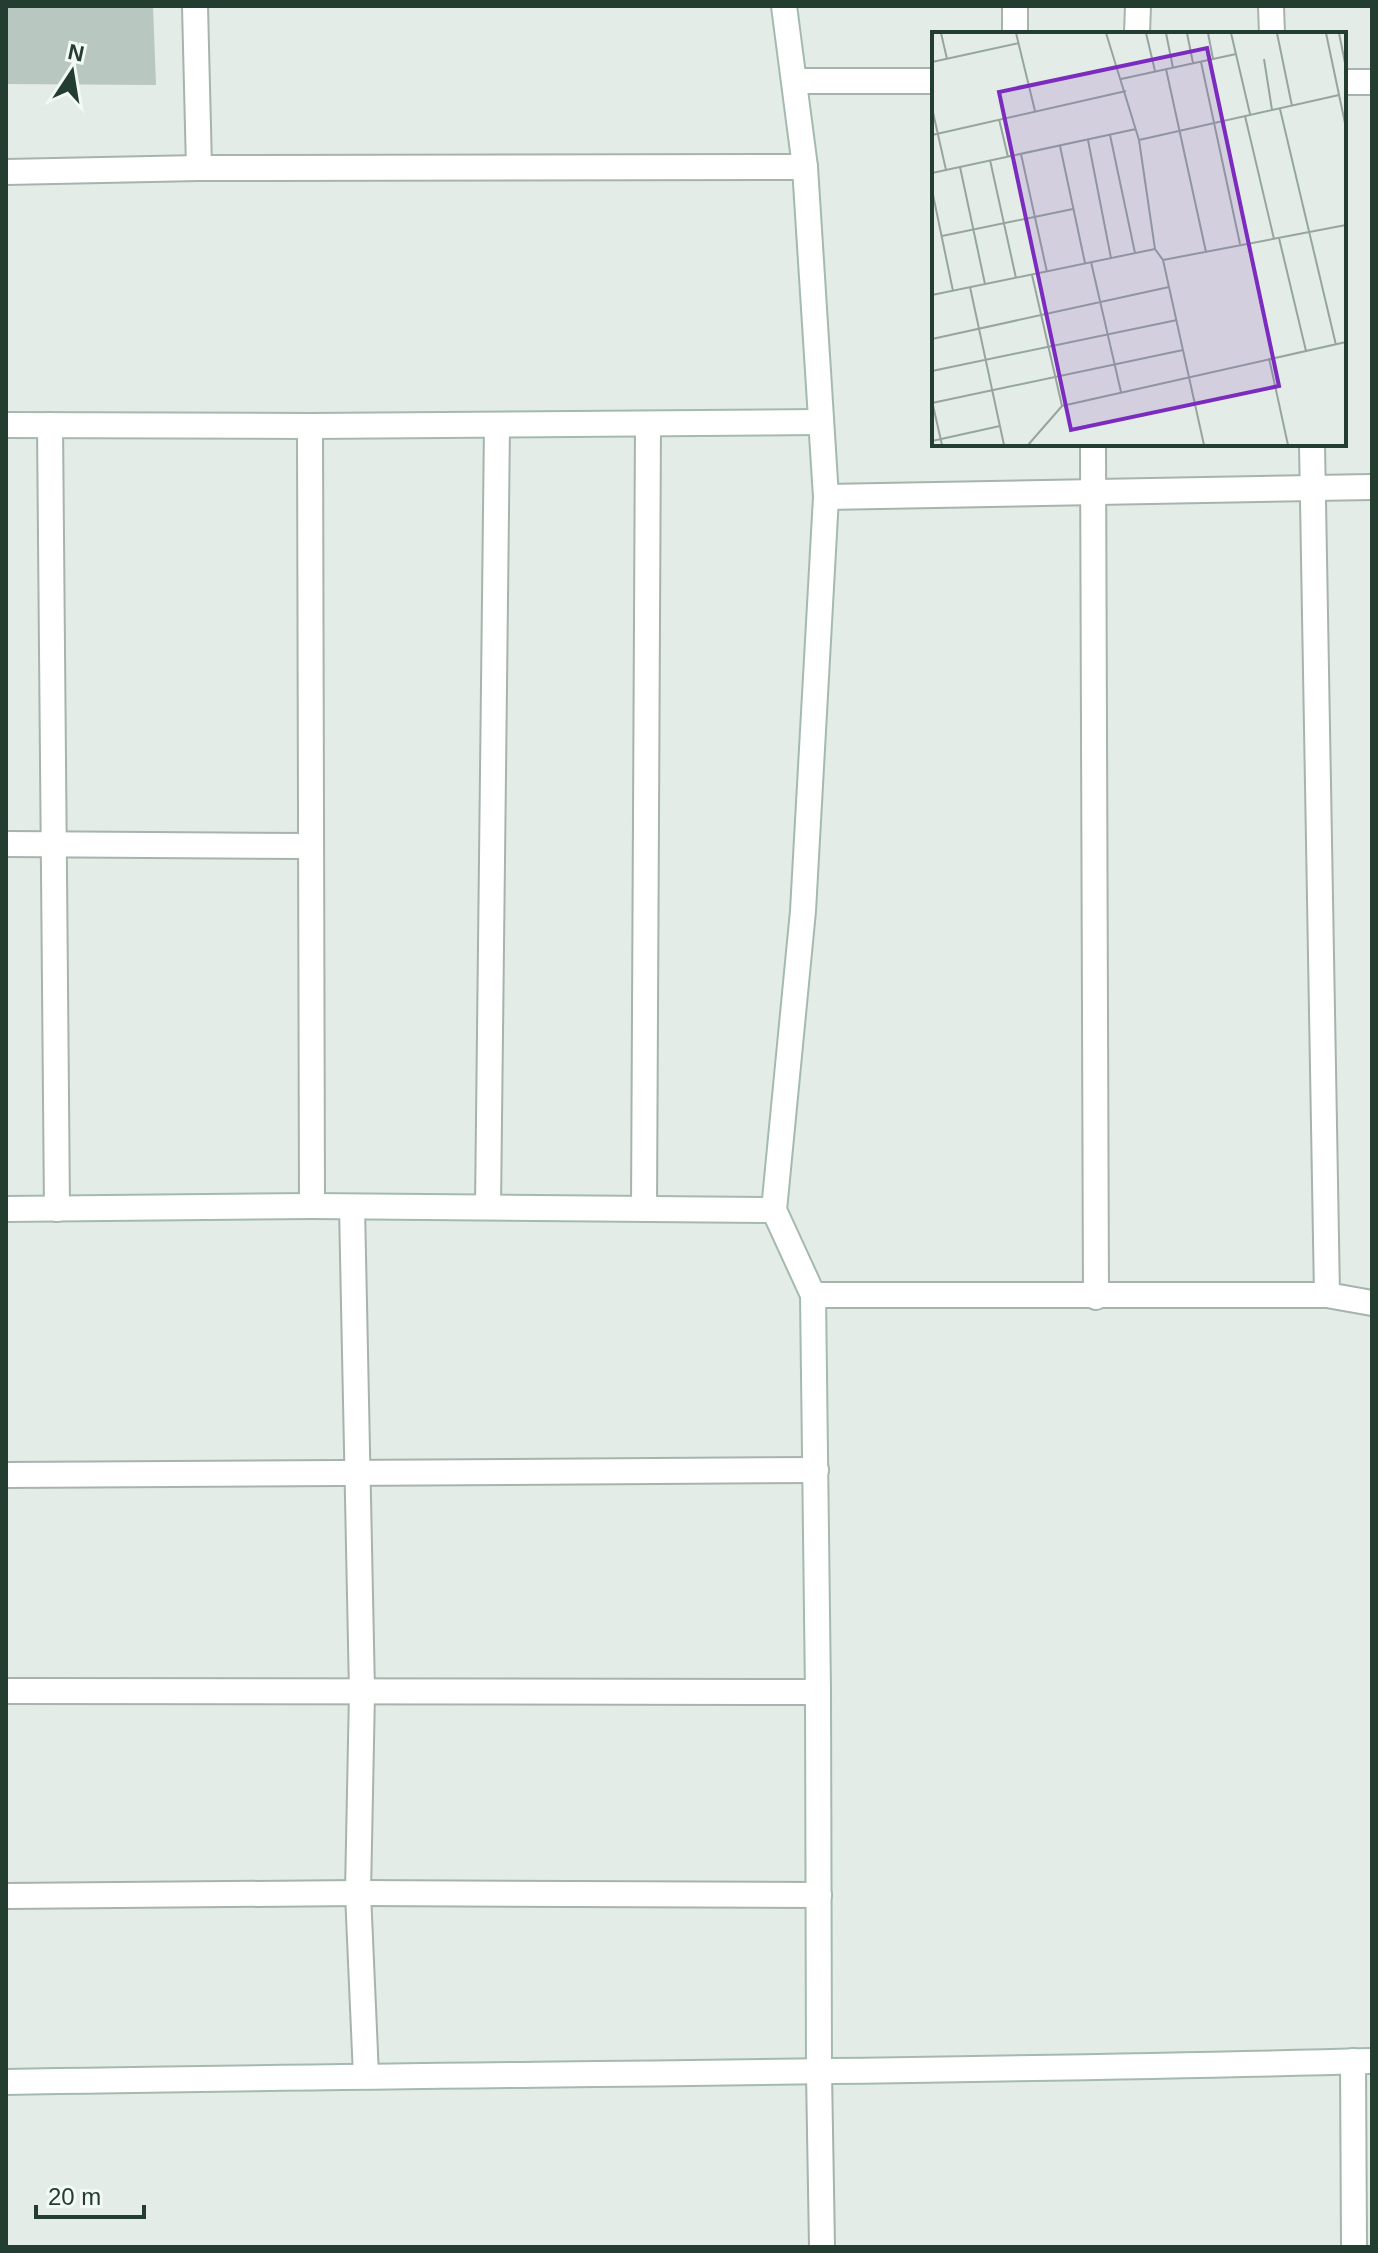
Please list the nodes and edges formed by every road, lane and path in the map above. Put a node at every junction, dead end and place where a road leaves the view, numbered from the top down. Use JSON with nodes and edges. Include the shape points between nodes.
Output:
{"nodes":[{"id":1,"x":195,"y":6,"type":"edge"},
{"id":2,"x":784,"y":6,"type":"edge"},
{"id":3,"x":1015,"y":6,"type":"edge"},
{"id":4,"x":1138,"y":6,"type":"edge"},
{"id":5,"x":1271,"y":6,"type":"edge"},
{"id":6,"x":1015,"y":32,"type":"edge"},
{"id":7,"x":1137,"y":32,"type":"edge"},
{"id":8,"x":1272,"y":32,"type":"edge"},
{"id":9,"x":794,"y":81,"type":"junction"},
{"id":10,"x":932,"y":81,"type":"edge"},
{"id":11,"x":1346,"y":82,"type":"edge"},
{"id":12,"x":1372,"y":82,"type":"edge"},
{"id":13,"x":805,"y":167,"type":"junction"},
{"id":14,"x":199,"y":168,"type":"junction"},
{"id":15,"x":6,"y":172,"type":"edge"},
{"id":16,"x":819,"y":422,"type":"junction"},
{"id":17,"x":648,"y":424,"type":"junction"},
{"id":18,"x":6,"y":425,"type":"edge"},
{"id":19,"x":50,"y":425,"type":"junction"},
{"id":20,"x":497,"y":425,"type":"junction"},
{"id":21,"x":310,"y":426,"type":"junction"},
{"id":22,"x":1093,"y":446,"type":"edge"},
{"id":23,"x":1312,"y":446,"type":"edge"},
{"id":24,"x":1372,"y":487,"type":"edge"},
{"id":25,"x":1311,"y":488,"type":"junction"},
{"id":26,"x":1093,"y":493,"type":"junction"},
{"id":27,"x":826,"y":497,"type":"junction"},
{"id":28,"x":6,"y":844,"type":"edge"},
{"id":29,"x":54,"y":845,"type":"junction"},
{"id":30,"x":311,"y":846,"type":"junction"},
{"id":31,"x":312,"y":1206,"type":"junction"},
{"id":32,"x":352,"y":1207,"type":"junction"},
{"id":33,"x":488,"y":1207,"type":"junction"},
{"id":34,"x":6,"y":1209,"type":"edge"},
{"id":35,"x":57,"y":1209,"type":"junction"},
{"id":36,"x":644,"y":1209,"type":"junction"},
{"id":37,"x":774,"y":1210,"type":"junction"},
{"id":38,"x":813,"y":1295,"type":"junction"},
{"id":39,"x":1327,"y":1295,"type":"junction"},
{"id":40,"x":1096,"y":1297,"type":"junction"},
{"id":41,"x":1372,"y":1303,"type":"edge"},
{"id":42,"x":816,"y":1470,"type":"junction"},
{"id":43,"x":357,"y":1473,"type":"junction"},
{"id":44,"x":6,"y":1475,"type":"edge"},
{"id":45,"x":6,"y":1691,"type":"edge"},
{"id":46,"x":362,"y":1692,"type":"junction"},
{"id":47,"x":818,"y":1692,"type":"junction"},
{"id":48,"x":358,"y":1893,"type":"junction"},
{"id":49,"x":819,"y":1895,"type":"junction"},
{"id":50,"x":6,"y":1896,"type":"edge"},
{"id":51,"x":1362,"y":2061,"type":"edge"},
{"id":52,"x":819,"y":2073,"type":"junction"},
{"id":53,"x":366,"y":2076,"type":"junction"},
{"id":54,"x":6,"y":2082,"type":"edge"},
{"id":55,"x":822,"y":2247,"type":"edge"},
{"id":56,"x":1354,"y":2247,"type":"edge"}],
"edges":[{"from":1,"to":14,"type":"street"},
{"from":2,"to":9,"type":"street"},
{"from":3,"to":6,"type":"street"},
{"from":4,"to":7,"type":"street"},
{"from":5,"to":8,"type":"street"},
{"from":9,"to":10,"type":"street"},
{"from":9,"to":13,"type":"street"},
{"from":11,"to":12,"type":"street"},
{"from":13,"to":14,"type":"street"},
{"from":13,"to":16,"type":"street"},
{"from":14,"to":15,"type":"street"},
{"from":16,"to":17,"type":"street"},
{"from":16,"to":27,"type":"street"},
{"from":17,"to":20,"type":"street"},
{"from":17,"to":36,"type":"street"},
{"from":18,"to":19,"type":"street"},
{"from":19,"to":21,"type":"street"},
{"from":19,"to":29,"type":"street"},
{"from":20,"to":21,"type":"street"},
{"from":20,"to":33,"type":"street"},
{"from":21,"to":30,"type":"street"},
{"from":22,"to":26,"type":"street"},
{"from":23,"to":25,"type":"street"},
{"from":24,"to":25,"type":"street"},
{"from":25,"to":26,"type":"street"},
{"from":25,"to":39,"type":"street"},
{"from":26,"to":27,"type":"street"},
{"from":26,"to":40,"type":"street"},
{"from":27,"to":37,"type":"street","via":[[803,911]]},
{"from":28,"to":29,"type":"street"},
{"from":29,"to":30,"type":"street"},
{"from":29,"to":35,"type":"street"},
{"from":30,"to":31,"type":"street"},
{"from":31,"to":32,"type":"street"},
{"from":31,"to":35,"type":"street"},
{"from":32,"to":33,"type":"street"},
{"from":32,"to":43,"type":"street"},
{"from":33,"to":36,"type":"street"},
{"from":34,"to":35,"type":"street"},
{"from":36,"to":37,"type":"street"},
{"from":37,"to":38,"type":"street"},
{"from":38,"to":40,"type":"street"},
{"from":38,"to":42,"type":"street"},
{"from":39,"to":40,"type":"street"},
{"from":39,"to":41,"type":"street"},
{"from":42,"to":43,"type":"street"},
{"from":42,"to":47,"type":"street"},
{"from":43,"to":44,"type":"street"},
{"from":43,"to":46,"type":"street"},
{"from":45,"to":46,"type":"street"},
{"from":46,"to":47,"type":"street"},
{"from":46,"to":48,"type":"street"},
{"from":47,"to":49,"type":"street"},
{"from":48,"to":49,"type":"street"},
{"from":48,"to":50,"type":"street"},
{"from":48,"to":53,"type":"street"},
{"from":49,"to":52,"type":"street"},
{"from":51,"to":52,"type":"street"},
{"from":51,"to":56,"type":"street"},
{"from":52,"to":53,"type":"street"},
{"from":52,"to":55,"type":"street"},
{"from":53,"to":54,"type":"street"}]}
